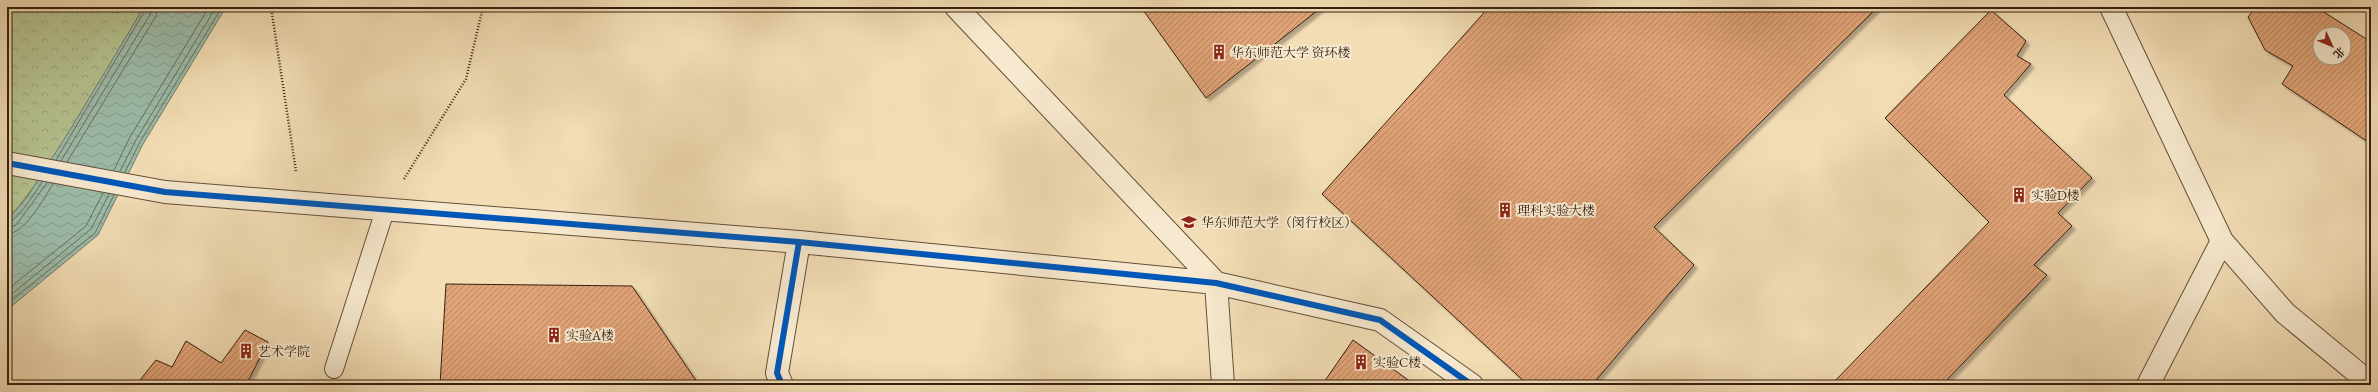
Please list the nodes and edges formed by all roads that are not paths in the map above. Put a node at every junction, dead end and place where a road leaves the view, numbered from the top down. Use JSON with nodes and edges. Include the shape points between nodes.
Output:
{"nodes":[{"id":1,"x":956,"y":7,"type":"edge"},
{"id":2,"x":2111,"y":7,"type":"edge"},
{"id":3,"x":7,"y":163,"type":"edge"},
{"id":4,"x":385,"y":210,"type":"junction"},
{"id":5,"x":2222,"y":241,"type":"junction"},
{"id":6,"x":799,"y":242,"type":"junction"},
{"id":7,"x":1216,"y":283,"type":"junction"},
{"id":8,"x":334,"y":369,"type":"dead end"},
{"id":9,"x":2371,"y":384,"type":"edge"},
{"id":10,"x":782,"y":385,"type":"edge"},
{"id":11,"x":1223,"y":385,"type":"edge"},
{"id":12,"x":1472,"y":385,"type":"edge"},
{"id":13,"x":2148,"y":385,"type":"edge"}],
"edges":[{"from":1,"to":7,"type":"street"},
{"from":2,"to":5,"type":"street"},
{"from":3,"to":4,"type":"street","via":[[165,192]]},
{"from":4,"to":6,"type":"street"},
{"from":4,"to":8,"type":"lane"},
{"from":5,"to":9,"type":"street","via":[[2285,313]]},
{"from":5,"to":13,"type":"street"},
{"from":6,"to":7,"type":"street"},
{"from":6,"to":10,"type":"street","via":[[777,373]]},
{"from":7,"to":11,"type":"street"},
{"from":7,"to":12,"type":"street","via":[[1380,320]]}]}
